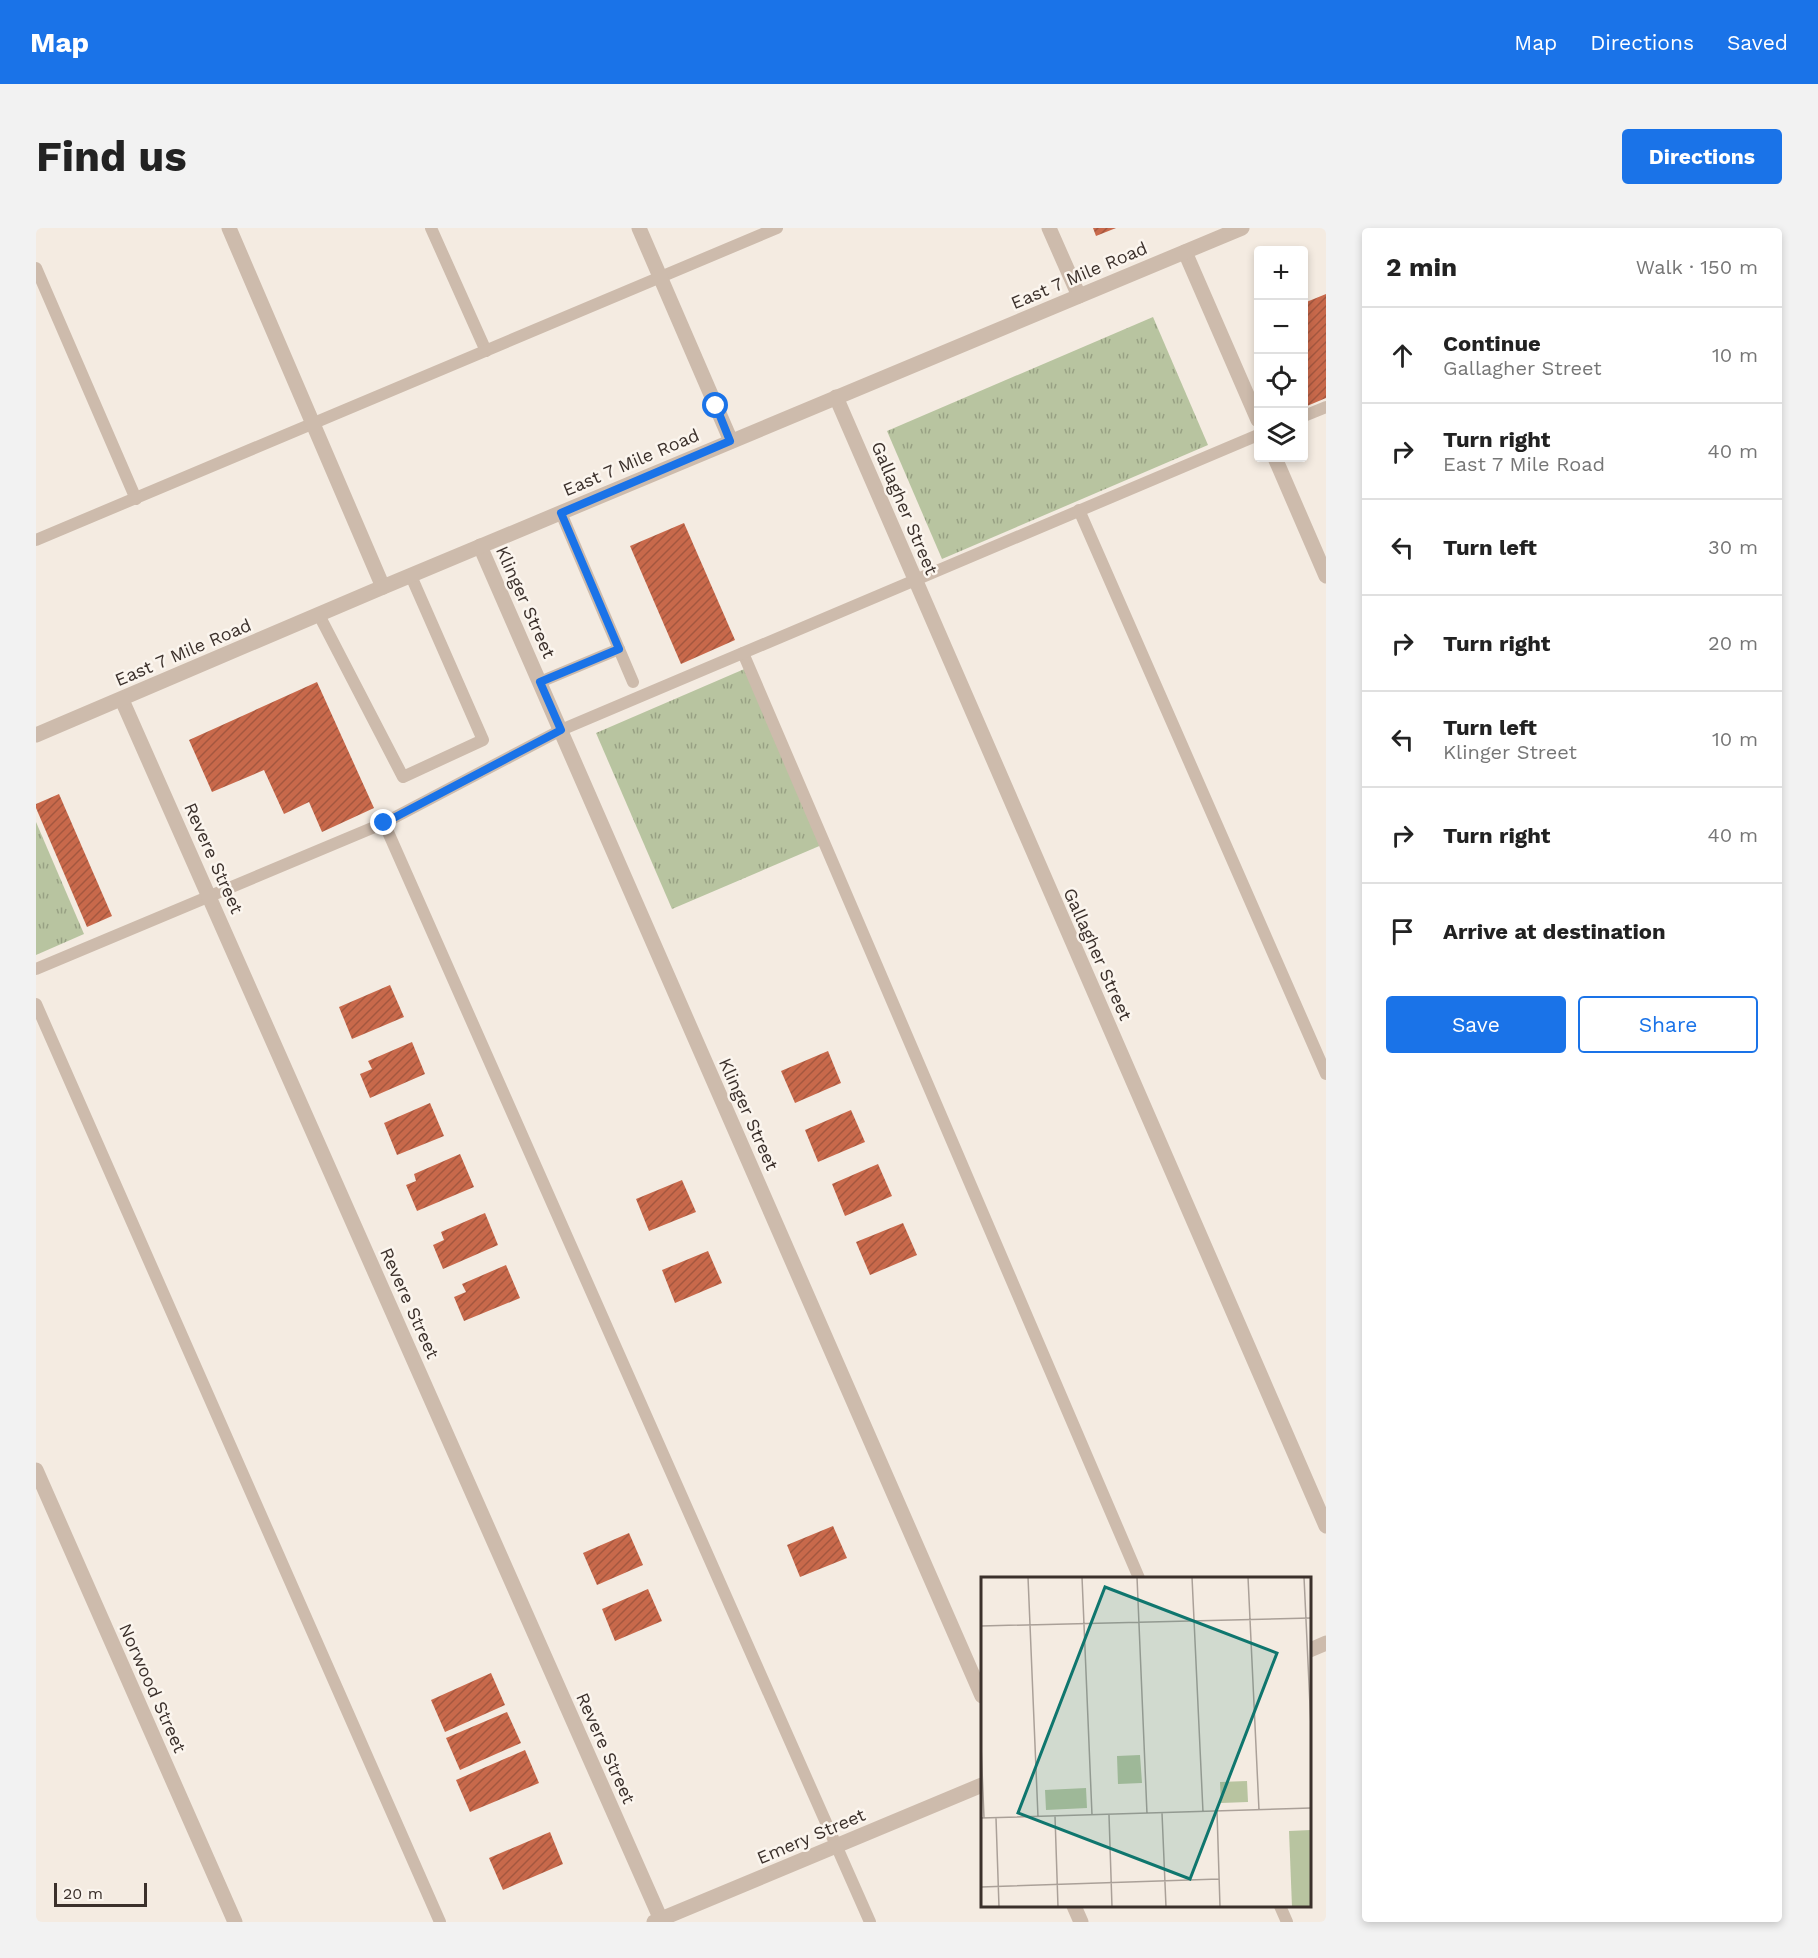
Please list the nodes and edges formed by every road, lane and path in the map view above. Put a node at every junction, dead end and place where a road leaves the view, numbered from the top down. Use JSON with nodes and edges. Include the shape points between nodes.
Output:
{"nodes":[{"id":1,"x":229,"y":228,"type":"edge"},
{"id":2,"x":431,"y":228,"type":"edge"},
{"id":3,"x":639,"y":228,"type":"edge"},
{"id":4,"x":777,"y":228,"type":"edge"},
{"id":5,"x":1049,"y":228,"type":"edge"},
{"id":6,"x":1242,"y":228,"type":"edge"},
{"id":7,"x":1185,"y":252,"type":"junction"},
{"id":8,"x":36,"y":268,"type":"edge"},
{"id":9,"x":660,"y":277,"type":"junction"},
{"id":10,"x":1078,"y":296,"type":"junction"},
{"id":11,"x":486,"y":351,"type":"junction"},
{"id":12,"x":836,"y":397,"type":"junction"},
{"id":13,"x":1326,"y":407,"type":"edge"},
{"id":14,"x":1254,"y":411,"type":"edge"},
{"id":15,"x":1308,"y":414,"type":"edge"},
{"id":16,"x":314,"y":425,"type":"junction"},
{"id":17,"x":1254,"y":437,"type":"edge"},
{"id":18,"x":730,"y":441,"type":"junction"},
{"id":19,"x":1277,"y":462,"type":"edge"},
{"id":20,"x":136,"y":499,"type":"junction"},
{"id":21,"x":1079,"y":510,"type":"junction"},
{"id":22,"x":561,"y":513,"type":"junction"},
{"id":23,"x":36,"y":540,"type":"edge"},
{"id":24,"x":480,"y":546,"type":"junction"},
{"id":25,"x":411,"y":576,"type":"junction"},
{"id":26,"x":1326,"y":576,"type":"edge"},
{"id":27,"x":914,"y":580,"type":"junction"},
{"id":28,"x":383,"y":587,"type":"junction"},
{"id":29,"x":319,"y":615,"type":"junction"},
{"id":30,"x":619,"y":649,"type":"junction"},
{"id":31,"x":743,"y":653,"type":"junction"},
{"id":32,"x":540,"y":682,"type":"junction"},
{"id":33,"x":633,"y":682,"type":"dead end"},
{"id":34,"x":122,"y":700,"type":"junction"},
{"id":35,"x":561,"y":730,"type":"junction"},
{"id":36,"x":36,"y":735,"type":"edge"},
{"id":37,"x":384,"y":823,"type":"junction"},
{"id":38,"x":209,"y":896,"type":"junction"},
{"id":39,"x":36,"y":969,"type":"edge"},
{"id":40,"x":36,"y":1004,"type":"edge"},
{"id":41,"x":1326,"y":1074,"type":"edge"},
{"id":42,"x":36,"y":1470,"type":"edge"},
{"id":43,"x":1326,"y":1526,"type":"edge"},
{"id":44,"x":1138,"y":1577,"type":"edge"},
{"id":45,"x":1326,"y":1643,"type":"edge"},
{"id":46,"x":1311,"y":1650,"type":"edge"},
{"id":47,"x":981,"y":1694,"type":"edge"},
{"id":48,"x":981,"y":1785,"type":"edge"},
{"id":49,"x":837,"y":1846,"type":"junction"},
{"id":50,"x":1075,"y":1907,"type":"edge"},
{"id":51,"x":1281,"y":1907,"type":"edge"},
{"id":52,"x":659,"y":1921,"type":"edge"},
{"id":53,"x":235,"y":1922,"type":"edge"},
{"id":54,"x":441,"y":1922,"type":"edge"},
{"id":55,"x":870,"y":1922,"type":"edge"},
{"id":56,"x":1081,"y":1922,"type":"edge"},
{"id":57,"x":1287,"y":1922,"type":"edge"}],
"edges":[{"from":1,"to":16,"type":"street"},
{"from":2,"to":11,"type":"lane"},
{"from":3,"to":9,"type":"street"},
{"from":4,"to":9,"type":"lane"},
{"from":5,"to":10,"type":"street"},
{"from":6,"to":7,"type":"street","name":"East 7 Mile Road"},
{"from":7,"to":10,"type":"street","name":"East 7 Mile Road"},
{"from":7,"to":14,"type":"street"},
{"from":8,"to":20,"type":"lane"},
{"from":9,"to":11,"type":"lane"},
{"from":9,"to":18,"type":"street"},
{"from":10,"to":12,"type":"street","name":"East 7 Mile Road"},
{"from":11,"to":16,"type":"lane"},
{"from":12,"to":18,"type":"street","name":"East 7 Mile Road"},
{"from":12,"to":27,"type":"street","name":"Gallagher Street"},
{"from":13,"to":15,"type":"lane"},
{"from":16,"to":20,"type":"lane"},
{"from":16,"to":28,"type":"street"},
{"from":17,"to":21,"type":"lane"},
{"from":18,"to":22,"type":"street","name":"East 7 Mile Road"},
{"from":19,"to":26,"type":"street"},
{"from":20,"to":23,"type":"lane"},
{"from":21,"to":27,"type":"lane"},
{"from":21,"to":41,"type":"lane"},
{"from":22,"to":24,"type":"street","name":"East 7 Mile Road"},
{"from":22,"to":30,"type":"lane"},
{"from":24,"to":25,"type":"street","name":"East 7 Mile Road"},
{"from":24,"to":32,"type":"street","name":"Klinger Street"},
{"from":25,"to":28,"type":"street","name":"East 7 Mile Road"},
{"from":25,"to":29,"type":"lane","via":[[483,740],[403,777]]},
{"from":27,"to":31,"type":"lane"},
{"from":27,"to":43,"type":"street","name":"Gallagher Street"},
{"from":28,"to":29,"type":"street","name":"East 7 Mile Road"},
{"from":29,"to":34,"type":"street","name":"East 7 Mile Road"},
{"from":30,"to":32,"type":"lane"},
{"from":30,"to":33,"type":"lane"},
{"from":31,"to":35,"type":"lane"},
{"from":31,"to":44,"type":"lane"},
{"from":32,"to":35,"type":"street","name":"Klinger Street"},
{"from":34,"to":36,"type":"street","name":"East 7 Mile Road"},
{"from":34,"to":38,"type":"street","name":"Revere Street"},
{"from":35,"to":37,"type":"lane"},
{"from":35,"to":47,"type":"street","name":"Klinger Street"},
{"from":37,"to":38,"type":"lane"},
{"from":37,"to":49,"type":"lane"},
{"from":38,"to":39,"type":"lane"},
{"from":38,"to":52,"type":"street","name":"Revere Street"},
{"from":40,"to":54,"type":"lane"},
{"from":42,"to":53,"type":"street","name":"Norwood Street"},
{"from":45,"to":46,"type":"street"},
{"from":48,"to":49,"type":"street","name":"Emery Street"},
{"from":49,"to":52,"type":"street","name":"Emery Street"},
{"from":49,"to":55,"type":"lane"},
{"from":50,"to":56,"type":"street"},
{"from":51,"to":57,"type":"lane"}]}
